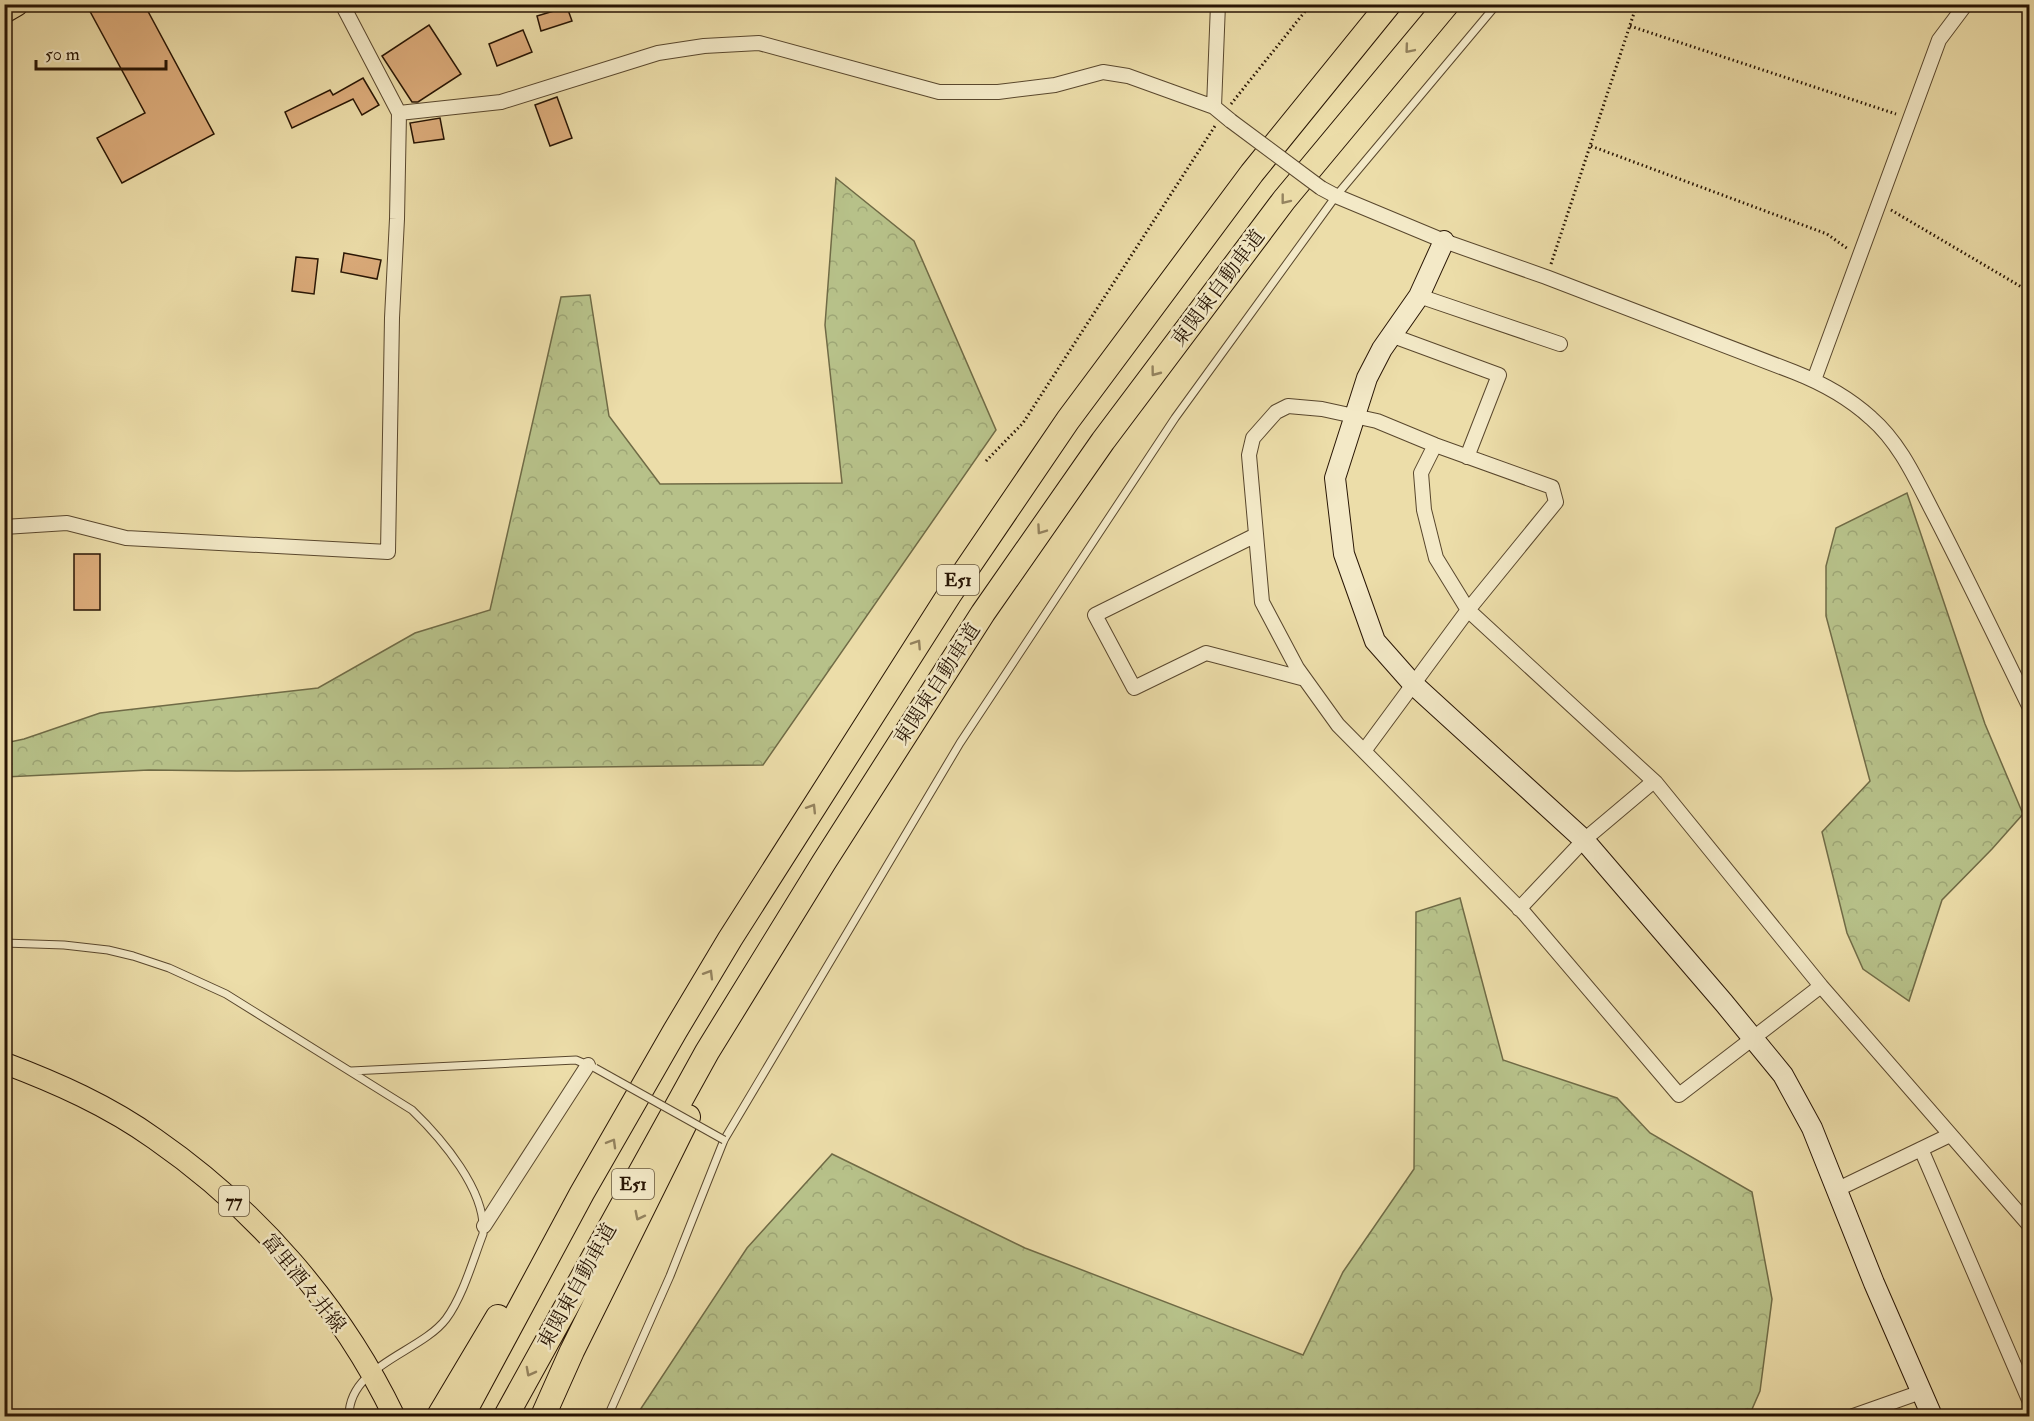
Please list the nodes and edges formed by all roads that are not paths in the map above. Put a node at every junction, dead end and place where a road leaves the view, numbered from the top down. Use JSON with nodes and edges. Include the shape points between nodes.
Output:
{"nodes":[{"id":1,"x":16,"y":4,"type":"edge"},
{"id":2,"x":342,"y":4,"type":"edge"},
{"id":3,"x":1218,"y":4,"type":"edge"},
{"id":4,"x":1389,"y":4,"type":"edge"},
{"id":5,"x":1447,"y":4,"type":"edge"},
{"id":6,"x":1497,"y":4,"type":"edge"},
{"id":7,"x":1966,"y":4,"type":"edge"},
{"id":8,"x":4,"y":11,"type":"edge"},
{"id":9,"x":399,"y":113,"type":"junction"},
{"id":10,"x":1223,"y":114,"type":"junction"},
{"id":11,"x":1336,"y":196,"type":"junction"},
{"id":12,"x":1444,"y":242,"type":"junction"},
{"id":13,"x":1419,"y":296,"type":"junction"},
{"id":14,"x":1393,"y":336,"type":"junction"},
{"id":15,"x":1560,"y":344,"type":"dead end"},
{"id":16,"x":1814,"y":380,"type":"junction"},
{"id":17,"x":1354,"y":415,"type":"junction"},
{"id":18,"x":1435,"y":446,"type":"junction"},
{"id":19,"x":1467,"y":457,"type":"junction"},
{"id":20,"x":4,"y":527,"type":"edge"},
{"id":21,"x":1256,"y":535,"type":"junction"},
{"id":22,"x":1468,"y":610,"type":"junction"},
{"id":23,"x":1305,"y":679,"type":"junction"},
{"id":24,"x":1413,"y":684,"type":"junction"},
{"id":25,"x":2030,"y":708,"type":"edge"},
{"id":26,"x":1364,"y":751,"type":"junction"},
{"id":27,"x":1654,"y":781,"type":"junction"},
{"id":28,"x":1584,"y":840,"type":"junction"},
{"id":29,"x":1519,"y":909,"type":"junction"},
{"id":30,"x":4,"y":943,"type":"edge"},
{"id":31,"x":766,"y":956,"type":"junction"},
{"id":32,"x":1821,"y":986,"type":"junction"},
{"id":33,"x":1754,"y":1038,"type":"junction"},
{"id":34,"x":4,"y":1063,"type":"edge"},
{"id":35,"x":592,"y":1067,"type":"junction"},
{"id":36,"x":351,"y":1071,"type":"junction"},
{"id":37,"x":1950,"y":1135,"type":"junction"},
{"id":38,"x":724,"y":1140,"type":"junction"},
{"id":39,"x":1921,"y":1149,"type":"junction"},
{"id":40,"x":1838,"y":1189,"type":"junction"},
{"id":41,"x":582,"y":1193,"type":"junction"},
{"id":42,"x":484,"y":1226,"type":"junction"},
{"id":43,"x":2030,"y":1226,"type":"edge"},
{"id":44,"x":373,"y":1373,"type":"junction"},
{"id":45,"x":1921,"y":1392,"type":"junction"},
{"id":46,"x":2030,"y":1402,"type":"edge"},
{"id":47,"x":348,"y":1416,"type":"edge"},
{"id":48,"x":394,"y":1416,"type":"edge"},
{"id":49,"x":439,"y":1416,"type":"edge"},
{"id":50,"x":462,"y":1416,"type":"edge"},
{"id":51,"x":506,"y":1416,"type":"edge"},
{"id":52,"x":543,"y":1416,"type":"edge"},
{"id":53,"x":608,"y":1416,"type":"edge"},
{"id":54,"x":1853,"y":1416,"type":"edge"},
{"id":55,"x":1932,"y":1416,"type":"edge"}],
"edges":[{"from":1,"to":8,"type":"highway"},
{"from":2,"to":9,"type":"street"},
{"from":3,"to":10,"type":"street"},
{"from":41,"to":4,"type":"highway","name":"東関東自動車道","number":"E51","one_way":true,"via":[[730,939],[955,585],[1068,420],[1252,172]]},
{"from":5,"to":31,"type":"highway","name":"東関東自動車道","number":"E51","one_way":true,"via":[[1284,200],[1103,441],[983,613]]},
{"from":6,"to":11,"type":"lane"},
{"from":7,"to":16,"type":"street","via":[[1939,40]]},
{"from":9,"to":10,"type":"street","via":[[501,102],[658,53],[759,43],[939,92],[998,92],[1055,85],[1103,72],[1128,76]]},
{"from":9,"to":20,"type":"street","via":[[388,552],[126,538],[67,523]]},
{"from":10,"to":11,"type":"street","bridge":true},
{"from":11,"to":12,"type":"street"},
{"from":11,"to":38,"type":"lane","via":[[1175,418],[960,744]]},
{"from":12,"to":13,"type":"street"},
{"from":12,"to":16,"type":"street"},
{"from":13,"to":14,"type":"street"},
{"from":13,"to":15,"type":"street"},
{"from":14,"to":17,"type":"street","via":[[1367,378]]},
{"from":14,"to":19,"type":"street","via":[[1499,375]]},
{"from":16,"to":25,"type":"street","via":[[1844,396],[1873,419],[1904,456]]},
{"from":17,"to":18,"type":"street"},
{"from":17,"to":21,"type":"street","via":[[1288,406],[1276,412],[1253,438],[1249,455]]},
{"from":17,"to":24,"type":"street","via":[[1335,478],[1344,554],[1375,641]]},
{"from":18,"to":19,"type":"street"},
{"from":18,"to":22,"type":"street","via":[[1421,473],[1424,510],[1436,558]]},
{"from":19,"to":22,"type":"street","via":[[1552,487],[1556,502]]},
{"from":21,"to":23,"type":"street","via":[[1262,602]]},
{"from":21,"to":23,"type":"street","via":[[1095,615],[1134,688],[1206,653]]},
{"from":22,"to":24,"type":"street"},
{"from":22,"to":27,"type":"street"},
{"from":23,"to":26,"type":"street","via":[[1338,725]]},
{"from":24,"to":26,"type":"street"},
{"from":24,"to":28,"type":"street"},
{"from":26,"to":29,"type":"street"},
{"from":27,"to":28,"type":"street"},
{"from":27,"to":32,"type":"street"},
{"from":28,"to":29,"type":"street"},
{"from":28,"to":33,"type":"street"},
{"from":29,"to":33,"type":"street","via":[[1679,1095]]},
{"from":30,"to":36,"type":"lane","via":[[108,950],[169,968],[226,994]]},
{"from":31,"to":51,"type":"highway","name":"東関東自動車道","number":"E51","one_way":true,"via":[[707,1052]]},
{"from":31,"to":52,"type":"highway","one_way":true},
{"from":32,"to":33,"type":"street"},
{"from":32,"to":37,"type":"street"},
{"from":33,"to":40,"type":"street","via":[[1783,1075],[1812,1128]]},
{"from":34,"to":44,"type":"main road","name":"富里酒々井線","number":"77","via":[[81,1095],[122,1118],[225,1193],[293,1264]]},
{"from":35,"to":36,"type":"lane","via":[[576,1060]]},
{"from":35,"to":38,"type":"lane","bridge":true},
{"from":35,"to":42,"type":"street"},
{"from":36,"to":42,"type":"lane","via":[[412,1110],[435,1132],[471,1187]]},
{"from":37,"to":39,"type":"street"},
{"from":37,"to":43,"type":"street"},
{"from":38,"to":53,"type":"lane"},
{"from":39,"to":40,"type":"street"},
{"from":39,"to":46,"type":"street"},
{"from":40,"to":45,"type":"street"},
{"from":41,"to":49,"type":"highway","via":[[489,1331]]},
{"from":41,"to":50,"type":"highway","name":"東関東自動車道","number":"E51"},
{"from":42,"to":44,"type":"lane","via":[[447,1317],[439,1327]]},
{"from":44,"to":47,"type":"lane","via":[[354,1392]]},
{"from":44,"to":48,"type":"main road","name":"富里酒々井線","number":"77"},
{"from":45,"to":54,"type":"street"},
{"from":45,"to":55,"type":"street"}]}
